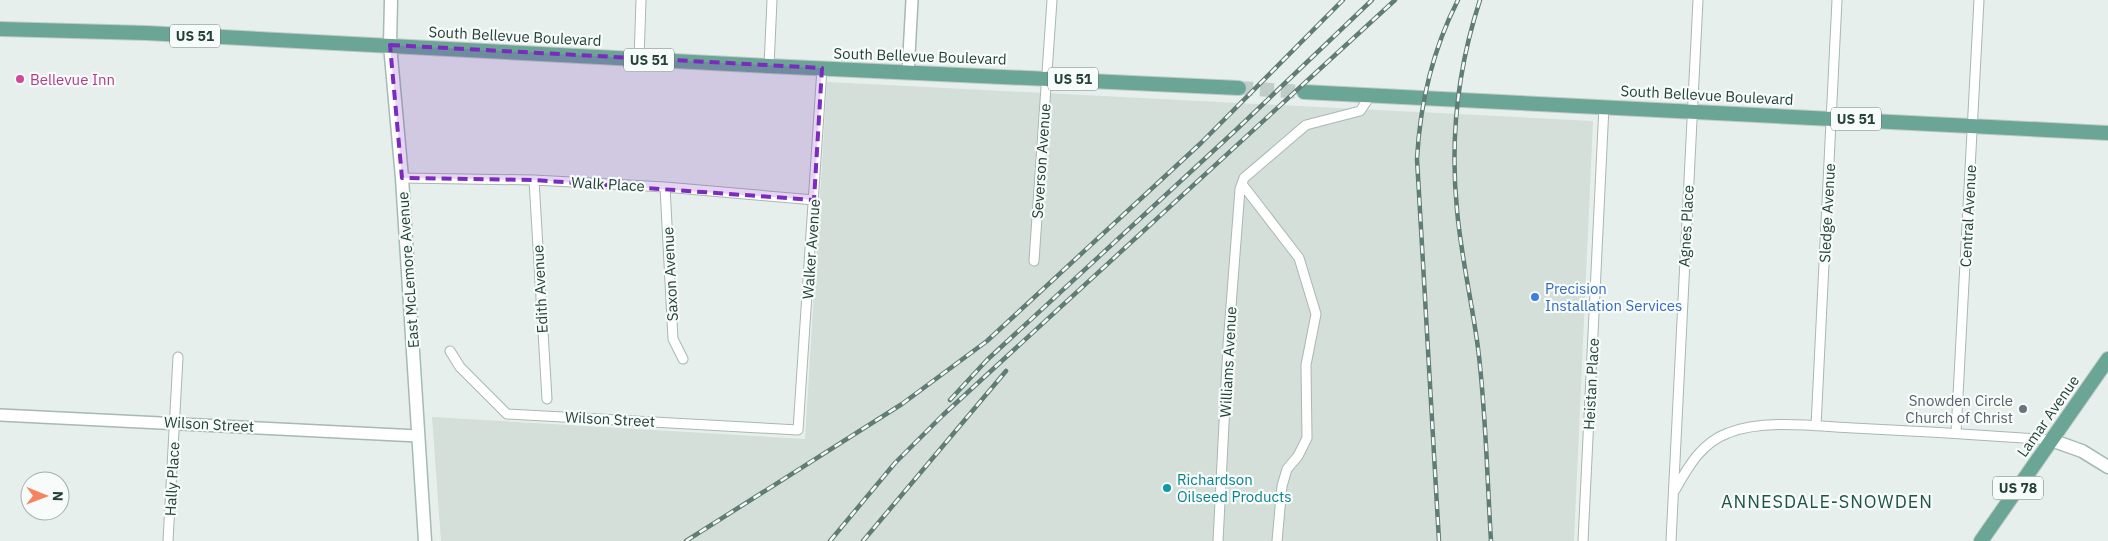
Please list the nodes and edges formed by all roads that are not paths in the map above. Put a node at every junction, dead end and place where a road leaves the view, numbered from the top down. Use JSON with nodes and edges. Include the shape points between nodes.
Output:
{"nodes":[{"id":1,"x":391,"y":0,"type":"edge"},
{"id":2,"x":641,"y":0,"type":"edge"},
{"id":3,"x":772,"y":0,"type":"edge"},
{"id":4,"x":912,"y":0,"type":"edge"},
{"id":5,"x":1052,"y":0,"type":"edge"},
{"id":6,"x":1698,"y":0,"type":"edge"},
{"id":7,"x":1837,"y":0,"type":"edge"},
{"id":8,"x":1979,"y":0,"type":"edge"},
{"id":9,"x":0,"y":29,"type":"edge"},
{"id":10,"x":390,"y":45,"type":"junction"},
{"id":11,"x":638,"y":59,"type":"junction"},
{"id":12,"x":769,"y":66,"type":"junction"},
{"id":13,"x":822,"y":68,"type":"junction"},
{"id":14,"x":908,"y":73,"type":"junction"},
{"id":15,"x":1047,"y":78,"type":"junction"},
{"id":16,"x":1239,"y":88,"type":"tunnel mouth"},
{"id":17,"x":1304,"y":92,"type":"tunnel mouth"},
{"id":18,"x":1371,"y":95,"type":"junction"},
{"id":19,"x":1604,"y":106,"type":"junction"},
{"id":20,"x":1692,"y":111,"type":"junction"},
{"id":21,"x":1832,"y":118,"type":"junction"},
{"id":22,"x":1972,"y":126,"type":"junction"},
{"id":23,"x":2108,"y":133,"type":"edge"},
{"id":24,"x":402,"y":178,"type":"junction"},
{"id":25,"x":534,"y":180,"type":"junction"},
{"id":26,"x":1242,"y":184,"type":"junction"},
{"id":27,"x":665,"y":187,"type":"junction"},
{"id":28,"x":814,"y":200,"type":"junction"},
{"id":29,"x":1034,"y":261,"type":"dead end"},
{"id":30,"x":450,"y":352,"type":"dead end"},
{"id":31,"x":178,"y":357,"type":"dead end"},
{"id":32,"x":684,"y":359,"type":"dead end"},
{"id":33,"x":2108,"y":359,"type":"edge"},
{"id":34,"x":547,"y":399,"type":"dead end"},
{"id":35,"x":0,"y":415,"type":"edge"},
{"id":36,"x":174,"y":422,"type":"junction"},
{"id":37,"x":1816,"y":426,"type":"junction"},
{"id":38,"x":798,"y":430,"type":"joint"},
{"id":39,"x":1956,"y":432,"type":"junction"},
{"id":40,"x":418,"y":436,"type":"junction"},
{"id":41,"x":2051,"y":440,"type":"junction"},
{"id":42,"x":2108,"y":466,"type":"edge"},
{"id":43,"x":1673,"y":494,"type":"junction"},
{"id":44,"x":1983,"y":539,"type":"edge"},
{"id":45,"x":168,"y":541,"type":"edge"},
{"id":46,"x":425,"y":541,"type":"edge"},
{"id":47,"x":1218,"y":541,"type":"edge"},
{"id":48,"x":1277,"y":541,"type":"edge"},
{"id":49,"x":1583,"y":541,"type":"edge"},
{"id":50,"x":1671,"y":541,"type":"edge"}],
"edges":[{"from":1,"to":10,"type":"main road","name":"East McLemore Avenue"},
{"from":2,"to":11,"type":"street"},
{"from":3,"to":12,"type":"street"},
{"from":4,"to":14,"type":"street"},
{"from":5,"to":15,"type":"street","name":"Severson Avenue"},
{"from":6,"to":20,"type":"street","name":"Agnes Place"},
{"from":7,"to":21,"type":"street","name":"Sledge Avenue"},
{"from":8,"to":22,"type":"street","name":"Central Avenue"},
{"from":9,"to":10,"type":"main road","name":"South Bellevue Boulevard","number":"US 51"},
{"from":10,"to":11,"type":"main road","name":"South Bellevue Boulevard","number":"US 51"},
{"from":10,"to":24,"type":"main road","name":"East McLemore Avenue"},
{"from":11,"to":12,"type":"main road","name":"South Bellevue Boulevard","number":"US 51"},
{"from":12,"to":13,"type":"main road","name":"South Bellevue Boulevard","number":"US 51"},
{"from":13,"to":14,"type":"main road","name":"South Bellevue Boulevard","number":"US 51"},
{"from":13,"to":28,"type":"street","name":"Walker Avenue"},
{"from":14,"to":15,"type":"main road","name":"South Bellevue Boulevard","number":"US 51"},
{"from":15,"to":16,"type":"main road","name":"South Bellevue Boulevard","number":"US 51"},
{"from":15,"to":29,"type":"street","name":"Severson Avenue"},
{"from":17,"to":18,"type":"main road","name":"South Bellevue Boulevard","number":"US 51"},
{"from":18,"to":19,"type":"main road","name":"South Bellevue Boulevard","number":"US 51"},
{"from":18,"to":26,"type":"street","via":[[1360,112],[1306,125],[1244,178]]},
{"from":19,"to":20,"type":"main road","name":"South Bellevue Boulevard","number":"US 51"},
{"from":19,"to":49,"type":"street","name":"Heistan Place"},
{"from":20,"to":21,"type":"main road","name":"South Bellevue Boulevard","number":"US 51"},
{"from":20,"to":43,"type":"street","name":"Agnes Place"},
{"from":21,"to":22,"type":"main road","name":"South Bellevue Boulevard","number":"US 51"},
{"from":21,"to":37,"type":"street","name":"Sledge Avenue"},
{"from":22,"to":23,"type":"main road","name":"South Bellevue Boulevard","number":"US 51"},
{"from":22,"to":39,"type":"street","name":"Central Avenue"},
{"from":24,"to":25,"type":"street","name":"Walk Place"},
{"from":24,"to":40,"type":"main road","name":"East McLemore Avenue"},
{"from":25,"to":27,"type":"street","name":"Walk Place"},
{"from":25,"to":34,"type":"street","name":"Edith Avenue"},
{"from":26,"to":47,"type":"street","name":"Williams Avenue","via":[[1228,345]]},
{"from":26,"to":48,"type":"street","via":[[1299,258],[1316,314],[1306,365],[1307,438],[1287,469],[1282,486]]},
{"from":27,"to":28,"type":"street","name":"Walk Place"},
{"from":27,"to":32,"type":"street","name":"Saxon Avenue","via":[[673,339]]},
{"from":28,"to":38,"type":"street","name":"Walker Avenue"},
{"from":30,"to":38,"type":"street","name":"Wilson Street","via":[[460,367],[507,414]]},
{"from":31,"to":36,"type":"street","name":"Hally Place"},
{"from":33,"to":41,"type":"main road","name":"Lamar Avenue","number":"US 78"},
{"from":35,"to":36,"type":"street","name":"Wilson Street"},
{"from":36,"to":40,"type":"street","name":"Wilson Street"},
{"from":36,"to":45,"type":"street","name":"Hally Place"},
{"from":37,"to":39,"type":"street"},
{"from":37,"to":43,"type":"street","via":[[1755,426],[1726,433],[1694,456]]},
{"from":39,"to":41,"type":"street"},
{"from":40,"to":46,"type":"main road","name":"East McLemore Avenue"},
{"from":41,"to":42,"type":"main road","via":[[2082,451]]},
{"from":41,"to":44,"type":"main road","name":"Lamar Avenue","number":"US 78"},
{"from":43,"to":50,"type":"street","name":"Agnes Place"}]}
